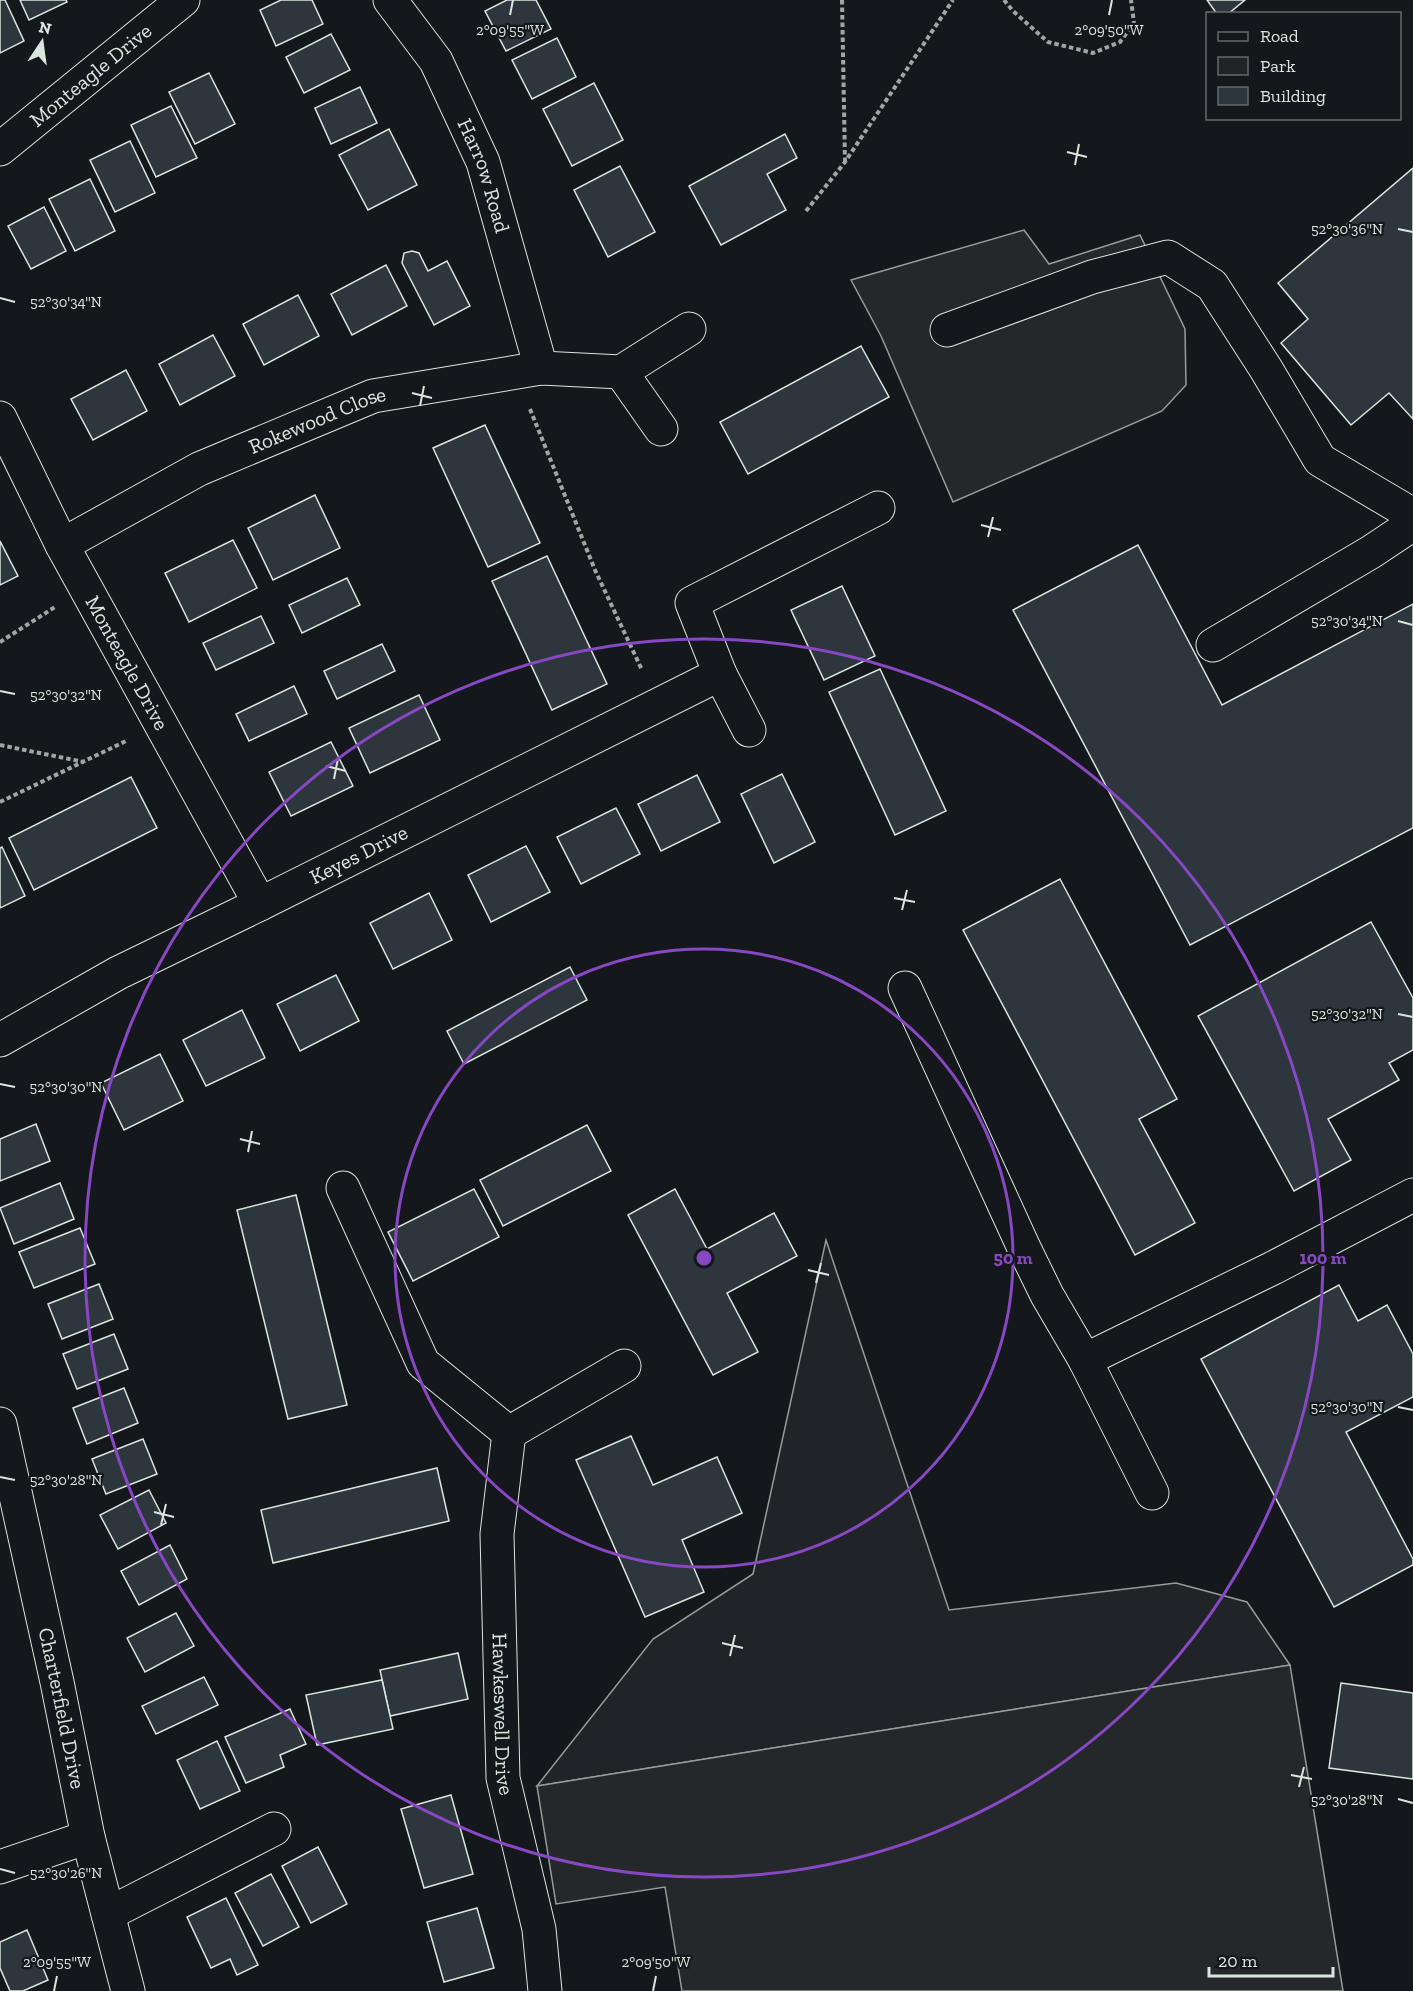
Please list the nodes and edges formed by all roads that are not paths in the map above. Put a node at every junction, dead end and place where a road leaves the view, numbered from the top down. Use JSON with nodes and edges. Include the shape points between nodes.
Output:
{"nodes":[{"id":1,"x":183,"y":0,"type":"edge"},
{"id":2,"x":390,"y":0,"type":"edge"},
{"id":3,"x":0,"y":149,"type":"edge"},
{"id":4,"x":689,"y":329,"type":"dead end"},
{"id":5,"x":946,"y":330,"type":"dead end"},
{"id":6,"x":528,"y":370,"type":"junction"},
{"id":7,"x":621,"y":372,"type":"junction"},
{"id":8,"x":0,"y":418,"type":"edge"},
{"id":9,"x":661,"y":429,"type":"dead end"},
{"id":10,"x":878,"y":508,"type":"dead end"},
{"id":11,"x":1413,"y":515,"type":"edge"},
{"id":12,"x":1413,"y":524,"type":"edge"},
{"id":13,"x":62,"y":545,"type":"junction"},
{"id":14,"x":1213,"y":645,"type":"dead end"},
{"id":15,"x":720,"y":674,"type":"junction"},
{"id":16,"x":749,"y":730,"type":"dead end"},
{"id":17,"x":260,"y":904,"type":"junction"},
{"id":18,"x":905,"y":988,"type":"dead end"},
{"id":19,"x":0,"y":1040,"type":"edge"},
{"id":20,"x":344,"y":1188,"type":"dead end"},
{"id":21,"x":1413,"y":1195,"type":"edge"},
{"id":22,"x":1085,"y":1360,"type":"junction"},
{"id":23,"x":624,"y":1366,"type":"dead end"},
{"id":24,"x":1,"y":1429,"type":"edge"},
{"id":25,"x":509,"y":1433,"type":"junction"},
{"id":26,"x":1152,"y":1494,"type":"dead end"},
{"id":27,"x":274,"y":1829,"type":"dead end"},
{"id":28,"x":88,"y":1837,"type":"junction"},
{"id":29,"x":0,"y":1867,"type":"edge"},
{"id":30,"x":108,"y":1914,"type":"junction"},
{"id":31,"x":128,"y":1991,"type":"edge"},
{"id":32,"x":545,"y":1991,"type":"edge"}],
"edges":[{"from":1,"to":3,"type":"street","name":"Monteagle Drive"},
{"from":2,"to":6,"type":"street","name":"Harrow Road","via":[[436,61],[483,162]]},
{"from":4,"to":7,"type":"street"},
{"from":5,"to":11,"type":"street","via":[[1092,277],[1167,256],[1212,285],[1320,460]]},
{"from":6,"to":7,"type":"street","name":"Rokewood Close"},
{"from":6,"to":13,"type":"street","name":"Rokewood Close","via":[[373,396],[199,469]]},
{"from":7,"to":9,"type":"street"},
{"from":8,"to":13,"type":"street","name":"Monteagle Drive"},
{"from":10,"to":15,"type":"street","via":[[692,603]]},
{"from":12,"to":14,"type":"street"},
{"from":13,"to":17,"type":"street","name":"Monteagle Drive"},
{"from":15,"to":16,"type":"street"},
{"from":15,"to":17,"type":"street","name":"Keyes Drive"},
{"from":17,"to":19,"type":"street","name":"Keyes Drive","via":[[118,973]]},
{"from":18,"to":22,"type":"street","via":[[1024,1248]]},
{"from":20,"to":25,"type":"street","via":[[423,1364]]},
{"from":21,"to":22,"type":"street"},
{"from":22,"to":26,"type":"street"},
{"from":23,"to":25,"type":"street"},
{"from":24,"to":28,"type":"street","name":"Charterfield Drive"},
{"from":25,"to":32,"type":"street","name":"Hawkeswell Drive","via":[[497,1534],[503,1778],[539,1929]]},
{"from":27,"to":30,"type":"street"},
{"from":28,"to":29,"type":"street"},
{"from":28,"to":30,"type":"street","name":"Charterfield Drive"},
{"from":30,"to":31,"type":"street","name":"Charterfield Drive"}]}
